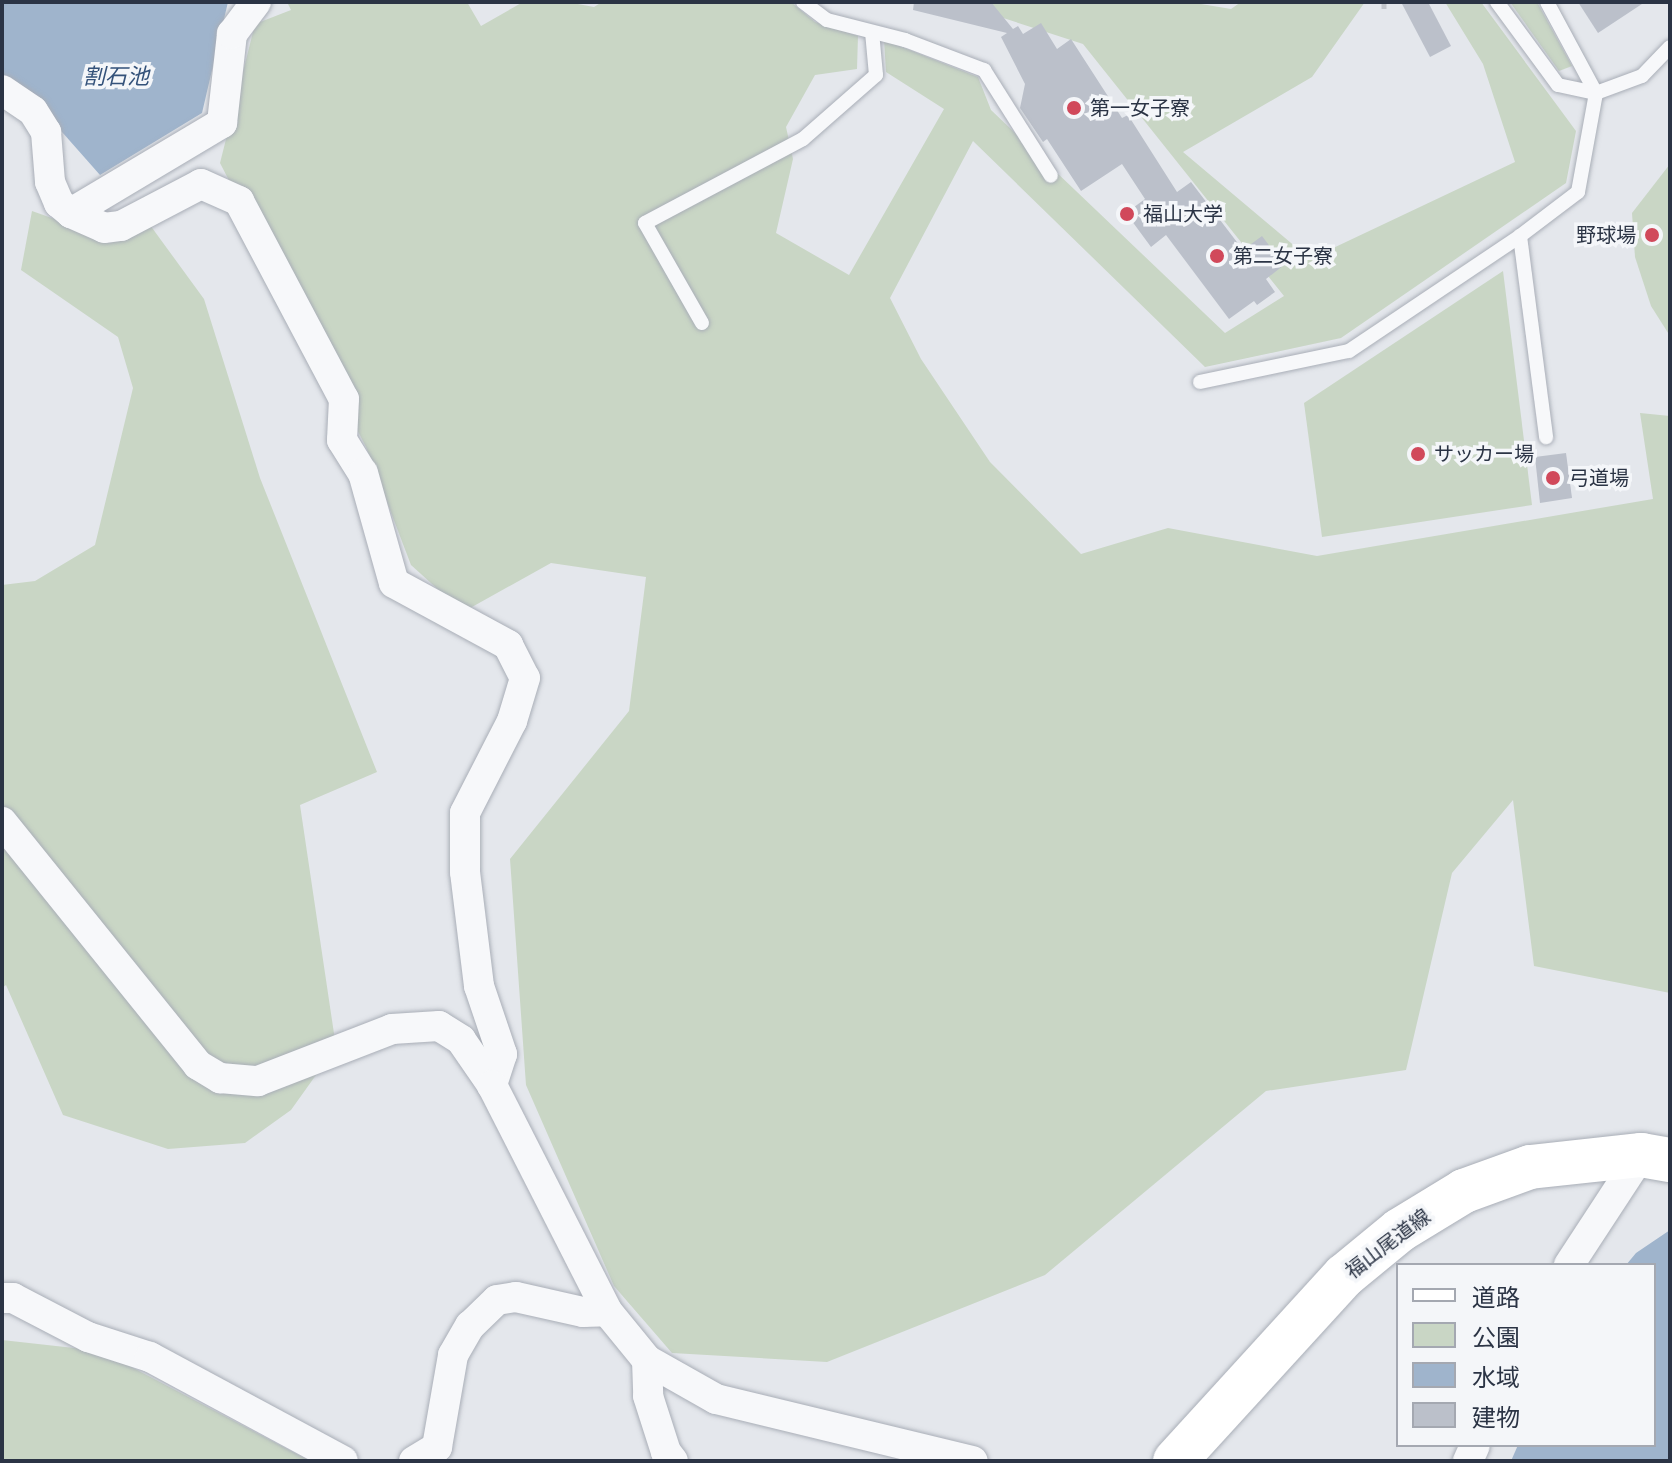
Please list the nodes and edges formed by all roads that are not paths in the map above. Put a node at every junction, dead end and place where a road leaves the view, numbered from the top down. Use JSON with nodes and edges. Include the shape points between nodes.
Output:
{"nodes":[{"id":1,"x":256,"y":2,"type":"edge"},
{"id":2,"x":803,"y":2,"type":"edge"},
{"id":3,"x":1497,"y":2,"type":"edge"},
{"id":4,"x":1547,"y":2,"type":"edge"},
{"id":5,"x":872,"y":32,"type":"junction"},
{"id":6,"x":1670,"y":47,"type":"edge"},
{"id":7,"x":2,"y":90,"type":"edge"},
{"id":8,"x":1596,"y":93,"type":"junction"},
{"id":9,"x":1051,"y":176,"type":"dead end"},
{"id":10,"x":71,"y":213,"type":"junction"},
{"id":11,"x":1520,"y":236,"type":"junction"},
{"id":12,"x":702,"y":323,"type":"dead end"},
{"id":13,"x":1200,"y":382,"type":"dead end"},
{"id":14,"x":1546,"y":437,"type":"dead end"},
{"id":15,"x":2,"y":822,"type":"edge"},
{"id":16,"x":492,"y":1085,"type":"junction"},
{"id":17,"x":1655,"y":1158,"type":"edge"},
{"id":18,"x":1571,"y":1263,"type":"edge"},
{"id":19,"x":2,"y":1298,"type":"edge"},
{"id":20,"x":607,"y":1311,"type":"junction"},
{"id":21,"x":647,"y":1360,"type":"junction"},
{"id":22,"x":343,"y":1461,"type":"edge"},
{"id":23,"x":414,"y":1461,"type":"edge"},
{"id":24,"x":673,"y":1461,"type":"edge"},
{"id":25,"x":973,"y":1461,"type":"edge"},
{"id":26,"x":1175,"y":1461,"type":"edge"}],
"edges":[{"from":1,"to":10,"type":"street","via":[[232,34],[222,123]]},
{"from":2,"to":5,"type":"lane","via":[[827,20]]},
{"from":3,"to":8,"type":"lane","via":[[1558,85]]},
{"from":4,"to":8,"type":"lane"},
{"from":5,"to":9,"type":"lane","via":[[984,70]]},
{"from":5,"to":12,"type":"lane","via":[[876,75],[803,139],[645,223]]},
{"from":6,"to":8,"type":"lane","via":[[1642,76]]},
{"from":7,"to":10,"type":"street","via":[[33,111],[46,132],[50,182],[59,203]]},
{"from":8,"to":11,"type":"lane","via":[[1578,192]]},
{"from":10,"to":16,"type":"street","via":[[104,228],[121,226],[201,184],[239,201],[344,399],[342,440],[363,473],[394,583],[508,645],[525,678],[512,721],[465,813],[465,872],[479,986],[502,1054]]},
{"from":11,"to":13,"type":"lane","via":[[1349,351]]},
{"from":11,"to":14,"type":"lane"},
{"from":15,"to":16,"type":"street","via":[[198,1065],[220,1078],[258,1081],[392,1029],[439,1026],[461,1040]]},
{"from":16,"to":20,"type":"street"},
{"from":17,"to":18,"type":"street"},
{"from":17,"to":26,"type":"main road","name":"福山尾道線","via":[[1530,1167],[1464,1191],[1400,1230],[1344,1276]]},
{"from":19,"to":22,"type":"street","via":[[13,1298],[88,1337],[150,1357]]},
{"from":20,"to":21,"type":"street"},
{"from":20,"to":23,"type":"street","via":[[583,1312],[516,1297],[497,1300],[470,1326],[453,1355],[437,1447]]},
{"from":21,"to":24,"type":"street","via":[[648,1396]]},
{"from":21,"to":25,"type":"street","via":[[716,1399]]}]}
